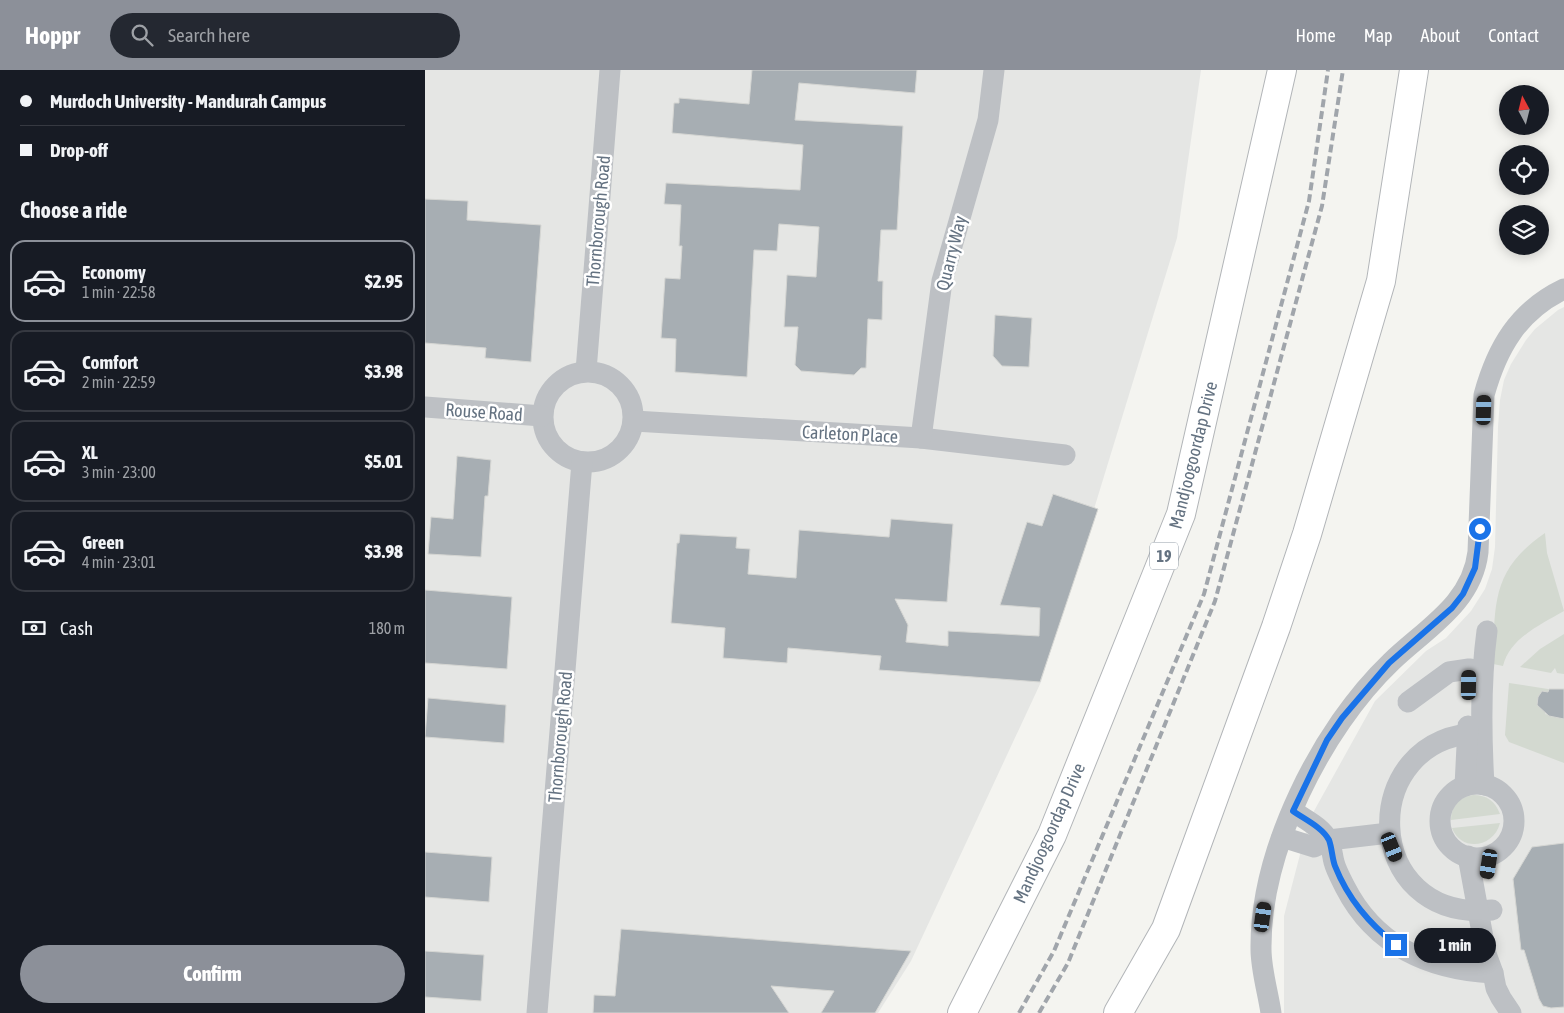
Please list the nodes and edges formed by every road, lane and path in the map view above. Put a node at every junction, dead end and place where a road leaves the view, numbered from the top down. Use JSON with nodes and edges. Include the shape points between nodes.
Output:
{"nodes":[{"id":1,"x":610,"y":70,"type":"edge"},
{"id":2,"x":994,"y":70,"type":"edge"},
{"id":3,"x":1282,"y":70,"type":"edge"},
{"id":4,"x":1415,"y":70,"type":"edge"},
{"id":5,"x":1564,"y":289,"type":"edge"},
{"id":6,"x":587,"y":371,"type":"junction"},
{"id":7,"x":425,"y":407,"type":"edge"},
{"id":8,"x":542,"y":416,"type":"junction"},
{"id":9,"x":634,"y":421,"type":"junction"},
{"id":10,"x":921,"y":438,"type":"junction"},
{"id":11,"x":1065,"y":455,"type":"dead end"},
{"id":12,"x":583,"y":462,"type":"junction"},
{"id":13,"x":1487,"y":631,"type":"dead end"},
{"id":14,"x":1475,"y":670,"type":"junction"},
{"id":15,"x":1408,"y":702,"type":"dead end"},
{"id":16,"x":1474,"y":733,"type":"junction"},
{"id":17,"x":1475,"y":785,"type":"junction"},
{"id":18,"x":1293,"y":811,"type":"junction"},
{"id":19,"x":1389,"y":833,"type":"junction"},
{"id":20,"x":1282,"y":838,"type":"junction"},
{"id":21,"x":1329,"y":840,"type":"junction"},
{"id":22,"x":1490,"y":854,"type":"junction"},
{"id":23,"x":1468,"y":856,"type":"junction"},
{"id":24,"x":1485,"y":911,"type":"junction"},
{"id":25,"x":1493,"y":973,"type":"junction"},
{"id":26,"x":537,"y":1013,"type":"edge"},
{"id":27,"x":962,"y":1013,"type":"edge"},
{"id":28,"x":1118,"y":1013,"type":"edge"},
{"id":29,"x":1271,"y":1013,"type":"edge"},
{"id":30,"x":1511,"y":1013,"type":"edge"}],
"edges":[{"from":1,"to":6,"type":"street","name":"Thornborough Road"},
{"from":2,"to":10,"type":"street","name":"Quarry Way","via":[[988,120],[942,281]]},
{"from":3,"to":27,"type":"highway","name":"Mandjoogoordap Drive","number":"19","via":[[1181,514],[1052,835]]},
{"from":4,"to":28,"type":"highway","via":[[1381,281],[1307,534],[1166,929]]},
{"from":5,"to":18,"type":"street","via":[[1524,318],[1501,348],[1491,373],[1484,395],[1478,552],[1468,586],[1452,608],[1389,663],[1342,718],[1327,740]]},
{"from":6,"to":8,"type":"street","via":[[565,378],[548,394]]},
{"from":6,"to":9,"type":"street","via":[[605,375],[621,386],[631,402]]},
{"from":7,"to":8,"type":"street","name":"Rouse Road"},
{"from":8,"to":12,"type":"street","via":[[545,432],[553,447],[567,457]]},
{"from":9,"to":10,"type":"street","name":"Carleton Place"},
{"from":9,"to":12,"type":"street","via":[[628,438],[617,452],[601,461]]},
{"from":10,"to":11,"type":"street","name":"Carleton Place"},
{"from":12,"to":26,"type":"street","name":"Thornborough Road"},
{"from":13,"to":14,"type":"street"},
{"from":14,"to":15,"type":"street","via":[[1449,672]]},
{"from":14,"to":16,"type":"street"},
{"from":16,"to":17,"type":"street"},
{"from":16,"to":19,"type":"street","via":[[1437,744],[1409,766],[1392,798]]},
{"from":17,"to":22,"type":"street","via":[[1495,788],[1511,806],[1513,815],[1514,825],[1508,842]]},
{"from":17,"to":23,"type":"street","via":[[1451,794],[1444,803],[1439,822],[1450,847]]},
{"from":18,"to":20,"type":"street"},
{"from":18,"to":21,"type":"street"},
{"from":19,"to":21,"type":"street"},
{"from":19,"to":24,"type":"street","via":[[1404,873],[1424,894],[1464,911]]},
{"from":20,"to":21,"type":"street","via":[[1314,847]]},
{"from":20,"to":29,"type":"street","via":[[1270,877],[1262,929],[1261,951]]},
{"from":21,"to":25,"type":"street","via":[[1345,888],[1376,929],[1396,945],[1426,960],[1468,972]]},
{"from":22,"to":23,"type":"street"},
{"from":22,"to":24,"type":"street"},
{"from":23,"to":24,"type":"street"},
{"from":24,"to":25,"type":"street","via":[[1498,950]]},
{"from":25,"to":30,"type":"street","via":[[1496,988]]}]}
